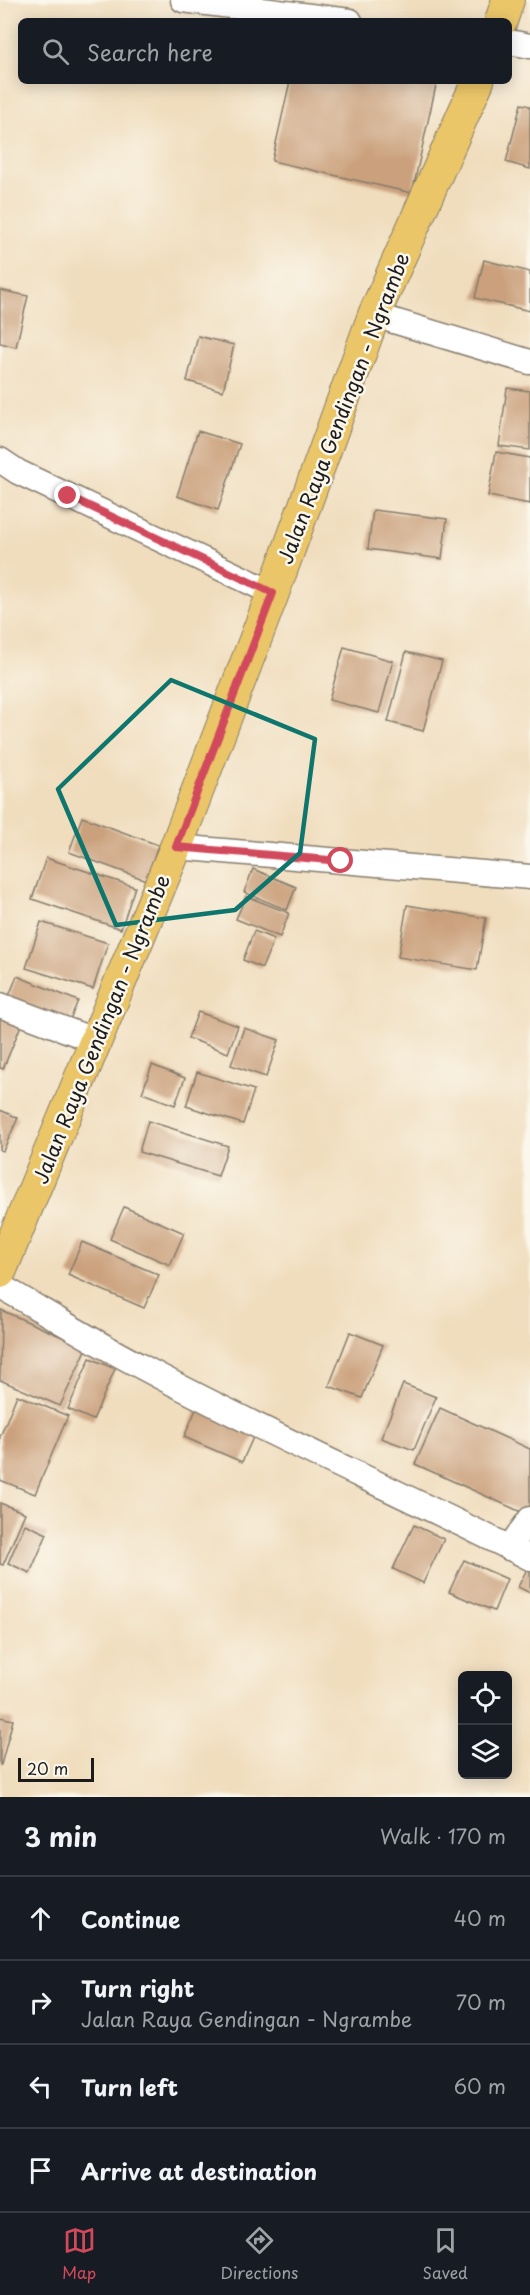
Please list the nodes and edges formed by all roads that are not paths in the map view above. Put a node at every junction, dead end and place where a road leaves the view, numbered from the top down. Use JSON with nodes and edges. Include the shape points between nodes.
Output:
{"nodes":[{"id":1,"x":183,"y":0,"type":"edge"},
{"id":2,"x":508,"y":0,"type":"edge"},
{"id":3,"x":326,"y":18,"type":"edge"},
{"id":4,"x":502,"y":18,"type":"edge"},
{"id":5,"x":512,"y":43,"type":"edge"},
{"id":6,"x":530,"y":46,"type":"edge"},
{"id":7,"x":477,"y":84,"type":"edge"},
{"id":8,"x":375,"y":315,"type":"junction"},
{"id":9,"x":530,"y":362,"type":"edge"},
{"id":10,"x":0,"y":460,"type":"edge"},
{"id":11,"x":273,"y":593,"type":"junction"},
{"id":12,"x":176,"y":847,"type":"junction"},
{"id":13,"x":530,"y":877,"type":"edge"},
{"id":14,"x":0,"y":1005,"type":"edge"},
{"id":15,"x":96,"y":1041,"type":"junction"},
{"id":16,"x":0,"y":1272,"type":"edge"},
{"id":17,"x":0,"y":1286,"type":"edge"},
{"id":18,"x":530,"y":1519,"type":"edge"},
{"id":19,"x":520,"y":1553,"type":"edge"}],
"edges":[{"from":1,"to":3,"type":"street"},
{"from":2,"to":4,"type":"main road"},
{"from":5,"to":6,"type":"street"},
{"from":7,"to":8,"type":"main road","name":"Jalan Raya Gendingan - Ngrambe"},
{"from":8,"to":9,"type":"street"},
{"from":8,"to":11,"type":"main road","name":"Jalan Raya Gendingan - Ngrambe"},
{"from":10,"to":11,"type":"street"},
{"from":11,"to":12,"type":"main road","name":"Jalan Raya Gendingan - Ngrambe"},
{"from":12,"to":13,"type":"street"},
{"from":12,"to":15,"type":"main road","name":"Jalan Raya Gendingan - Ngrambe"},
{"from":14,"to":15,"type":"street"},
{"from":15,"to":16,"type":"main road","name":"Jalan Raya Gendingan - Ngrambe"},
{"from":17,"to":19,"type":"street","via":[[151,1372]]},
{"from":18,"to":19,"type":"street"}]}
